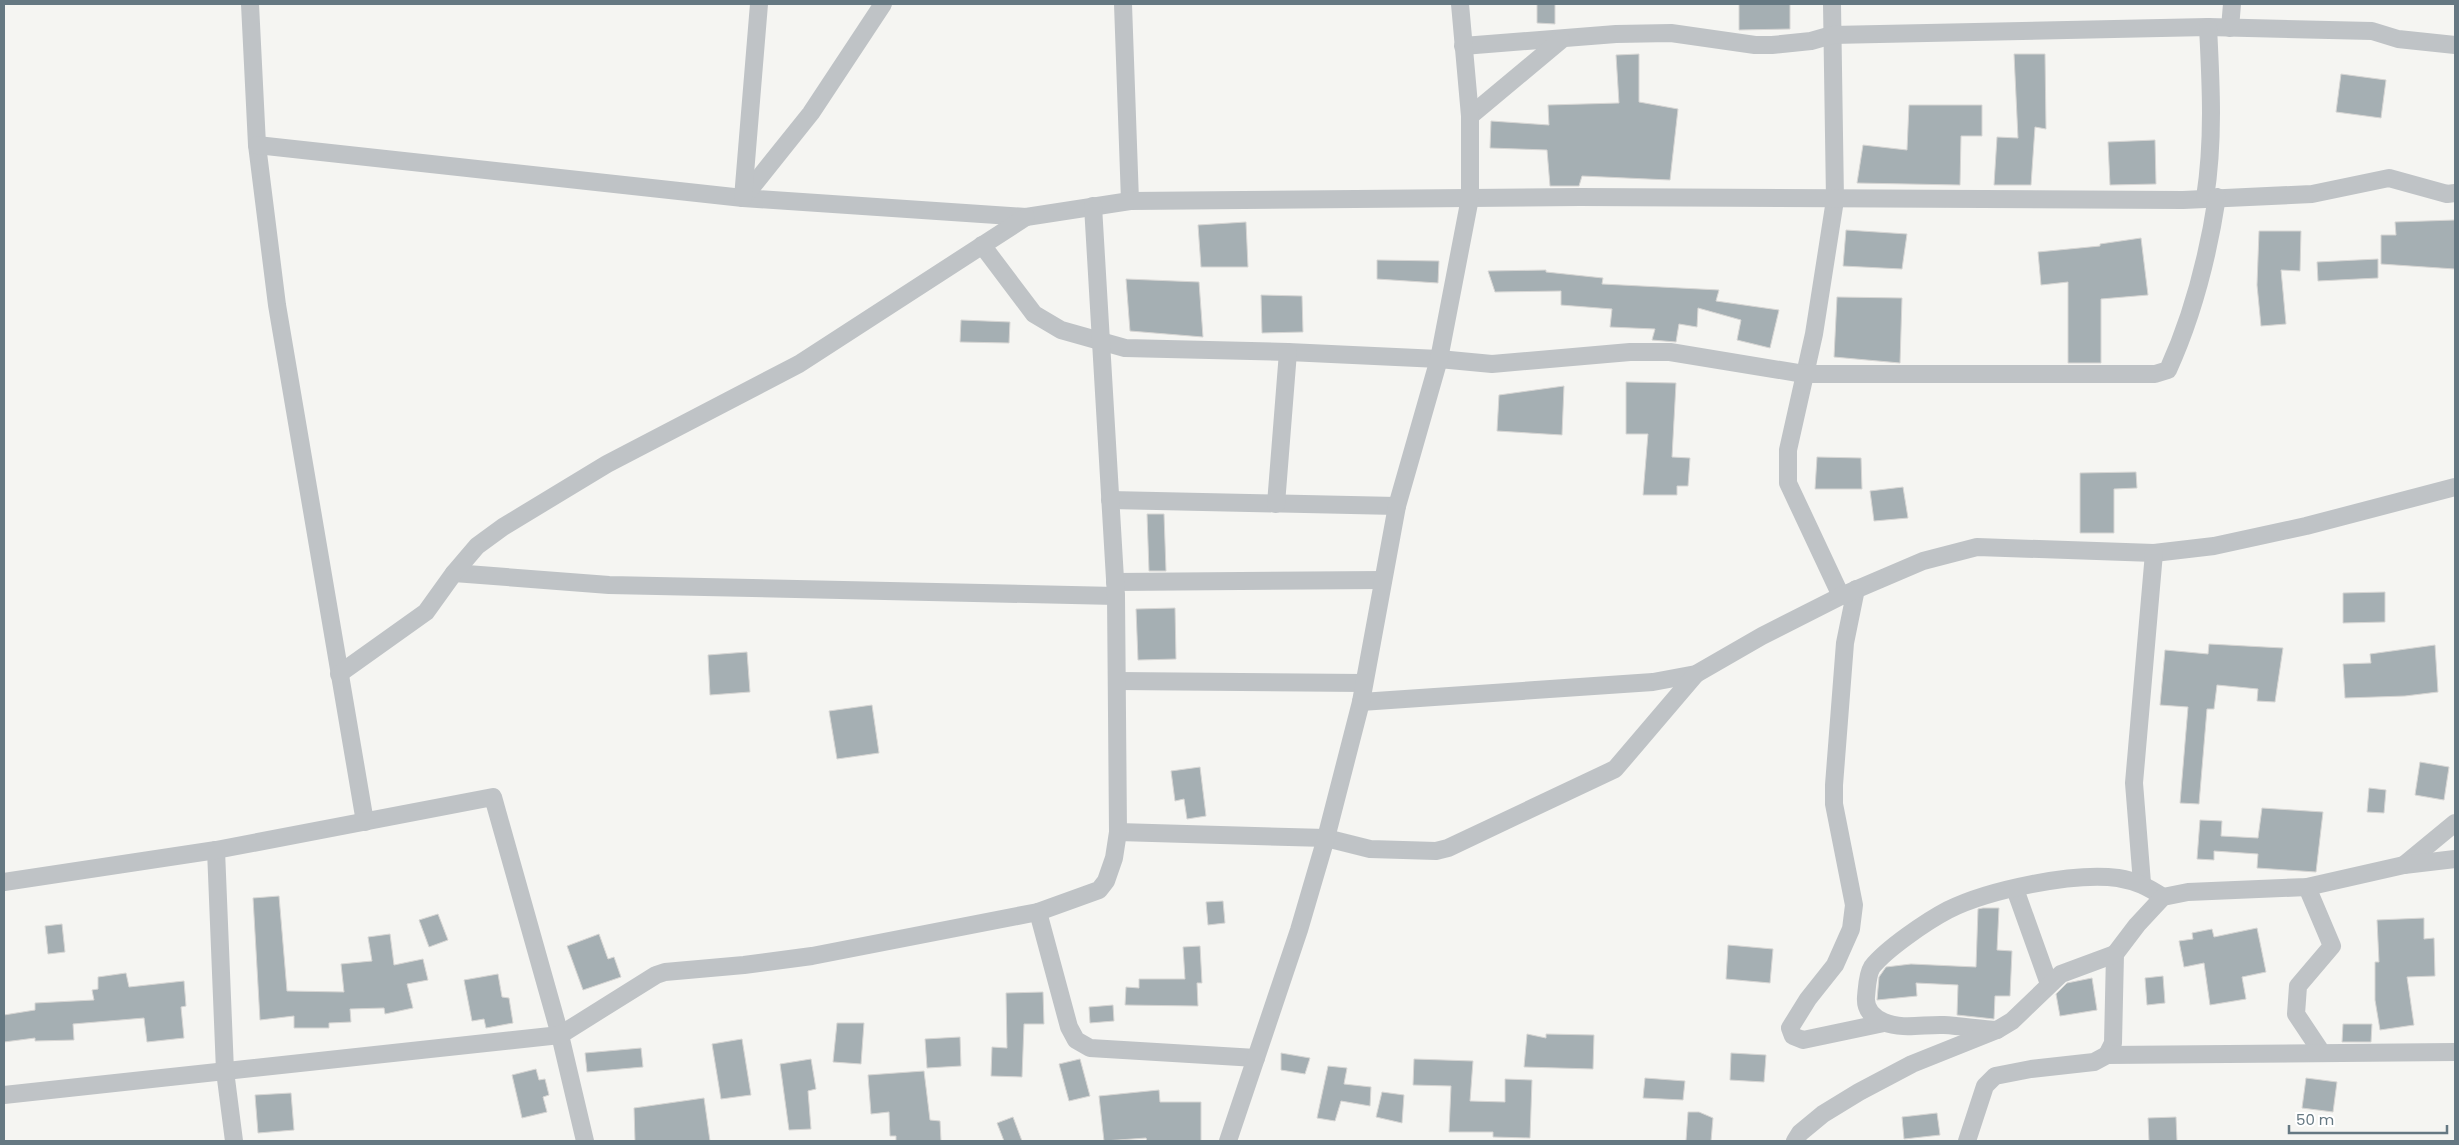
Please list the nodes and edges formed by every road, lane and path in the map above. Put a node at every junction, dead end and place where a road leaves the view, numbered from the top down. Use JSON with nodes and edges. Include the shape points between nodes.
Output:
{"nodes":[{"id":1,"x":250,"y":4,"type":"edge"},
{"id":2,"x":760,"y":4,"type":"edge"},
{"id":3,"x":883,"y":4,"type":"edge"},
{"id":4,"x":1123,"y":4,"type":"edge"},
{"id":5,"x":1460,"y":4,"type":"edge"},
{"id":6,"x":1832,"y":4,"type":"edge"},
{"id":7,"x":2232,"y":4,"type":"edge"},
{"id":8,"x":2208,"y":27,"type":"junction"},
{"id":9,"x":2230,"y":28,"type":"junction"},
{"id":10,"x":1832,"y":35,"type":"junction"},
{"id":11,"x":1561,"y":40,"type":"junction"},
{"id":12,"x":2455,"y":45,"type":"edge"},
{"id":13,"x":1463,"y":46,"type":"junction"},
{"id":14,"x":1470,"y":116,"type":"junction"},
{"id":15,"x":257,"y":145,"type":"junction"},
{"id":16,"x":2455,"y":193,"type":"edge"},
{"id":17,"x":743,"y":198,"type":"junction"},
{"id":18,"x":1470,"y":198,"type":"junction"},
{"id":19,"x":2211,"y":198,"type":"junction"},
{"id":20,"x":1835,"y":200,"type":"junction"},
{"id":21,"x":1130,"y":201,"type":"junction"},
{"id":22,"x":1092,"y":206,"type":"junction"},
{"id":23,"x":1026,"y":217,"type":"junction"},
{"id":24,"x":982,"y":245,"type":"junction"},
{"id":25,"x":1099,"y":340,"type":"junction"},
{"id":26,"x":1288,"y":352,"type":"junction"},
{"id":27,"x":1439,"y":359,"type":"junction"},
{"id":28,"x":1804,"y":374,"type":"junction"},
{"id":29,"x":2455,"y":487,"type":"edge"},
{"id":30,"x":1110,"y":500,"type":"junction"},
{"id":31,"x":1276,"y":504,"type":"junction"},
{"id":32,"x":1397,"y":506,"type":"junction"},
{"id":33,"x":2154,"y":553,"type":"junction"},
{"id":34,"x":454,"y":572,"type":"junction"},
{"id":35,"x":1383,"y":580,"type":"junction"},
{"id":36,"x":1116,"y":589,"type":"junction"},
{"id":37,"x":1848,"y":592,"type":"junction"},
{"id":38,"x":339,"y":674,"type":"junction"},
{"id":39,"x":1696,"y":674,"type":"junction"},
{"id":40,"x":1117,"y":681,"type":"junction"},
{"id":41,"x":1364,"y":683,"type":"junction"},
{"id":42,"x":1361,"y":702,"type":"junction"},
{"id":43,"x":365,"y":822,"type":"junction"},
{"id":44,"x":2455,"y":823,"type":"edge"},
{"id":45,"x":1118,"y":832,"type":"junction"},
{"id":46,"x":1326,"y":838,"type":"junction"},
{"id":47,"x":216,"y":850,"type":"junction"},
{"id":48,"x":2455,"y":859,"type":"edge"},
{"id":49,"x":2404,"y":865,"type":"junction"},
{"id":50,"x":4,"y":882,"type":"edge"},
{"id":51,"x":2142,"y":883,"type":"junction"},
{"id":52,"x":2307,"y":887,"type":"junction"},
{"id":53,"x":2015,"y":889,"type":"junction"},
{"id":54,"x":2163,"y":897,"type":"junction"},
{"id":55,"x":1038,"y":912,"type":"junction"},
{"id":56,"x":2115,"y":954,"type":"junction"},
{"id":57,"x":2049,"y":984,"type":"junction"},
{"id":58,"x":1884,"y":1023,"type":"junction"},
{"id":59,"x":1997,"y":1030,"type":"junction"},
{"id":60,"x":560,"y":1035,"type":"junction"},
{"id":61,"x":2455,"y":1052,"type":"edge"},
{"id":62,"x":2322,"y":1053,"type":"junction"},
{"id":63,"x":2106,"y":1055,"type":"junction"},
{"id":64,"x":1256,"y":1058,"type":"junction"},
{"id":65,"x":225,"y":1071,"type":"junction"},
{"id":66,"x":4,"y":1095,"type":"edge"},
{"id":67,"x":234,"y":1141,"type":"edge"},
{"id":68,"x":585,"y":1141,"type":"edge"},
{"id":69,"x":1228,"y":1141,"type":"edge"},
{"id":70,"x":1795,"y":1141,"type":"edge"},
{"id":71,"x":1967,"y":1141,"type":"edge"}],
"edges":[{"from":1,"to":15,"type":"street"},
{"from":2,"to":17,"type":"street"},
{"from":3,"to":17,"type":"street","via":[[811,113]]},
{"from":4,"to":21,"type":"street"},
{"from":5,"to":13,"type":"street"},
{"from":6,"to":10,"type":"street"},
{"from":7,"to":9,"type":"street"},
{"from":8,"to":9,"type":"street"},
{"from":8,"to":10,"type":"street"},
{"from":8,"to":19,"type":"street"},
{"from":9,"to":12,"type":"street","via":[[2372,30],[2398,39]]},
{"from":10,"to":11,"type":"street","via":[[1811,42],[1772,45],[1671,33]]},
{"from":10,"to":20,"type":"street"},
{"from":11,"to":13,"type":"street"},
{"from":11,"to":14,"type":"street"},
{"from":13,"to":14,"type":"street"},
{"from":14,"to":18,"type":"street"},
{"from":15,"to":17,"type":"street"},
{"from":15,"to":38,"type":"street","via":[[277,305]]},
{"from":16,"to":19,"type":"street","via":[[2447,194],[2389,178],[2312,194]]},
{"from":17,"to":23,"type":"street"},
{"from":18,"to":20,"type":"street"},
{"from":18,"to":21,"type":"street"},
{"from":18,"to":27,"type":"street"},
{"from":19,"to":20,"type":"street"},
{"from":19,"to":28,"type":"street","via":[[2202,272],[2168,370],[2155,374]]},
{"from":20,"to":28,"type":"street","via":[[1814,334]]},
{"from":21,"to":22,"type":"street"},
{"from":22,"to":23,"type":"street"},
{"from":22,"to":25,"type":"street"},
{"from":23,"to":24,"type":"street"},
{"from":24,"to":25,"type":"street","via":[[1034,314],[1061,330]]},
{"from":24,"to":34,"type":"street","via":[[799,364],[608,464],[503,526],[477,546]]},
{"from":25,"to":26,"type":"street","via":[[1125,348]]},
{"from":25,"to":30,"type":"street"},
{"from":26,"to":27,"type":"street"},
{"from":26,"to":31,"type":"street"},
{"from":27,"to":28,"type":"street","via":[[1492,364],[1630,352],[1670,352]]},
{"from":27,"to":32,"type":"street"},
{"from":28,"to":37,"type":"street","via":[[1788,450],[1788,483]]},
{"from":29,"to":33,"type":"street","via":[[2306,526],[2214,546]]},
{"from":30,"to":31,"type":"street"},
{"from":30,"to":36,"type":"street"},
{"from":31,"to":32,"type":"street"},
{"from":32,"to":35,"type":"street"},
{"from":33,"to":37,"type":"street","via":[[1977,547],[1923,561]]},
{"from":33,"to":51,"type":"street","via":[[2134,783]]},
{"from":34,"to":36,"type":"street","via":[[619,586]]},
{"from":34,"to":38,"type":"street","via":[[426,612]]},
{"from":35,"to":36,"type":"street"},
{"from":35,"to":41,"type":"street"},
{"from":36,"to":40,"type":"street"},
{"from":37,"to":39,"type":"street"},
{"from":37,"to":58,"type":"street","via":[[1834,804],[1854,905],[1850,929],[1835,965],[1790,1028],[1793,1036],[1803,1040]]},
{"from":38,"to":43,"type":"street"},
{"from":39,"to":42,"type":"street","via":[[1653,682]]},
{"from":39,"to":46,"type":"street","via":[[1615,769],[1477,835],[1436,851],[1370,849]]},
{"from":40,"to":41,"type":"street"},
{"from":40,"to":45,"type":"street"},
{"from":41,"to":42,"type":"street"},
{"from":42,"to":46,"type":"street"},
{"from":43,"to":47,"type":"street"},
{"from":43,"to":60,"type":"street","via":[[493,798]]},
{"from":44,"to":49,"type":"street"},
{"from":45,"to":46,"type":"street"},
{"from":45,"to":55,"type":"street","via":[[1114,858],[1106,881],[1099,890]]},
{"from":46,"to":64,"type":"street"},
{"from":47,"to":50,"type":"street"},
{"from":47,"to":65,"type":"street"},
{"from":48,"to":49,"type":"street"},
{"from":49,"to":52,"type":"street"},
{"from":51,"to":53,"type":"street","via":[[2115,878],[2064,879]]},
{"from":51,"to":54,"type":"street"},
{"from":52,"to":54,"type":"street","via":[[2188,892]]},
{"from":52,"to":62,"type":"street","via":[[2332,946],[2298,986],[2296,1014]]},
{"from":53,"to":57,"type":"street"},
{"from":53,"to":58,"type":"street","via":[[1947,910],[1889,950],[1871,968],[1866,1004],[1869,1013]]},
{"from":54,"to":56,"type":"street"},
{"from":55,"to":60,"type":"street","via":[[812,956],[665,972]]},
{"from":55,"to":64,"type":"street","via":[[1069,1027],[1076,1040],[1090,1048]]},
{"from":56,"to":57,"type":"street","via":[[2061,974]]},
{"from":56,"to":63,"type":"street","via":[[2113,1043]]},
{"from":57,"to":59,"type":"street","via":[[2012,1021]]},
{"from":58,"to":59,"type":"street"},
{"from":59,"to":70,"type":"street","via":[[1912,1064],[1859,1092],[1823,1114]]},
{"from":60,"to":65,"type":"street"},
{"from":60,"to":68,"type":"street"},
{"from":61,"to":62,"type":"street"},
{"from":62,"to":63,"type":"street"},
{"from":63,"to":71,"type":"street","via":[[2094,1062],[1995,1076],[1985,1086]]},
{"from":64,"to":69,"type":"street"},
{"from":65,"to":66,"type":"street"},
{"from":65,"to":67,"type":"street"}]}
